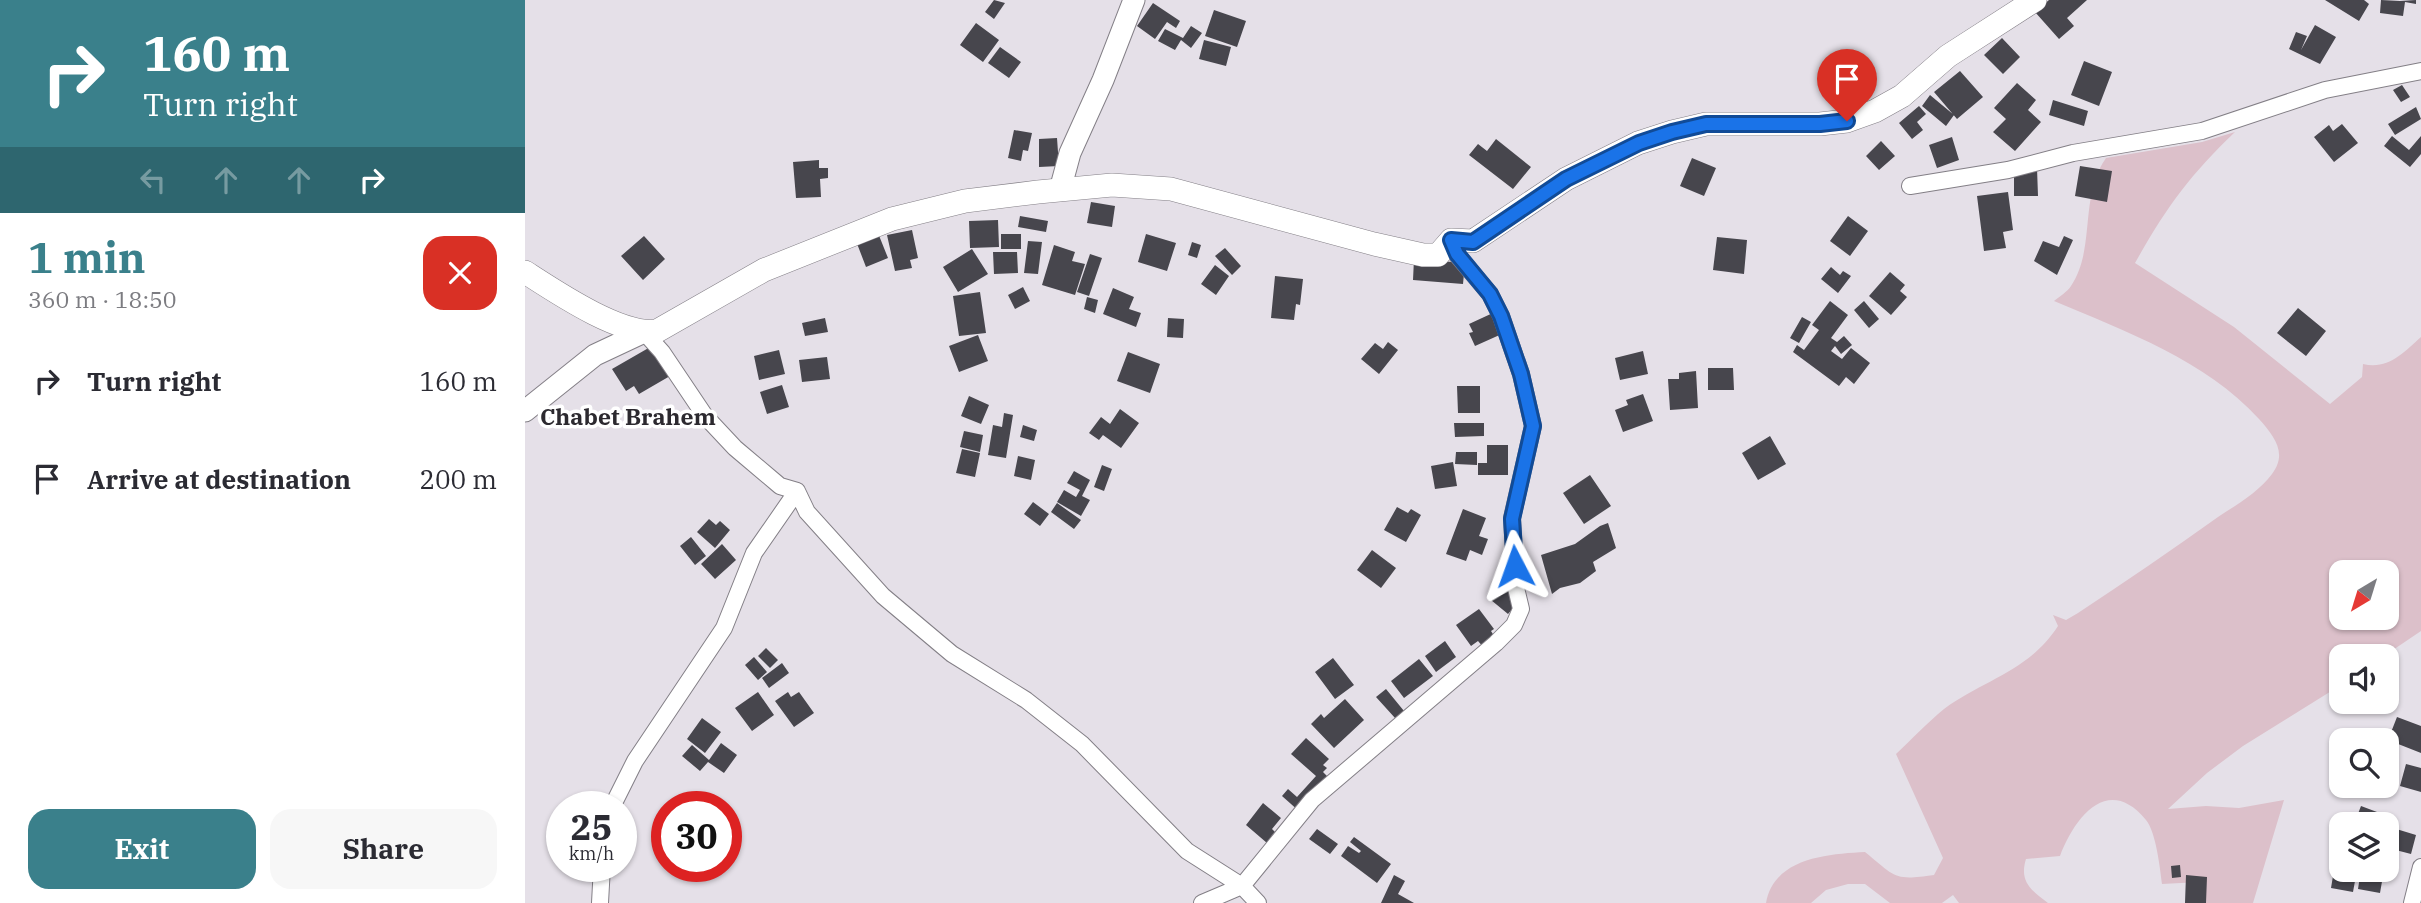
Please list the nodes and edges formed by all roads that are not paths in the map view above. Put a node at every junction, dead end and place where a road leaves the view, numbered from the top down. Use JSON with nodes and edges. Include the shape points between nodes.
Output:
{"nodes":[{"id":1,"x":1134,"y":0,"type":"edge"},
{"id":2,"x":2035,"y":0,"type":"edge"},
{"id":3,"x":2421,"y":71,"type":"edge"},
{"id":4,"x":1910,"y":186,"type":"dead end"},
{"id":5,"x":1060,"y":190,"type":"junction"},
{"id":6,"x":1451,"y":240,"type":"junction"},
{"id":7,"x":525,"y":272,"type":"edge"},
{"id":8,"x":644,"y":332,"type":"junction"},
{"id":9,"x":525,"y":411,"type":"edge"},
{"id":10,"x":797,"y":491,"type":"junction"},
{"id":11,"x":620,"y":791,"type":"edge"},
{"id":12,"x":2421,"y":867,"type":"edge"},
{"id":13,"x":602,"y":882,"type":"edge"},
{"id":14,"x":1242,"y":886,"type":"junction"},
{"id":15,"x":600,"y":903,"type":"edge"},
{"id":16,"x":1202,"y":903,"type":"edge"},
{"id":17,"x":1258,"y":903,"type":"edge"},
{"id":18,"x":2412,"y":903,"type":"edge"}],
"edges":[{"from":1,"to":5,"type":"street","via":[[1070,153]]},
{"from":2,"to":6,"type":"main road","via":[[1948,56],[1902,96],[1875,111],[1820,124],[1706,124],[1672,132],[1566,179],[1473,242]]},
{"from":3,"to":4,"type":"street","via":[[2325,90],[2201,131]]},
{"from":5,"to":6,"type":"main road","via":[[1112,185],[1171,189],[1423,255],[1438,255]]},
{"from":5,"to":8,"type":"main road","via":[[965,201],[893,219],[764,270],[667,326]]},
{"from":6,"to":14,"type":"street","via":[[1501,316],[1533,426],[1512,519],[1521,608],[1514,625],[1496,643],[1312,800]]},
{"from":7,"to":8,"type":"main road","via":[[620,326]]},
{"from":8,"to":9,"type":"street","via":[[596,355]]},
{"from":8,"to":10,"type":"street","via":[[663,352],[705,416],[781,486]]},
{"from":10,"to":11,"type":"street","via":[[754,553],[724,628]]},
{"from":10,"to":14,"type":"street","via":[[807,512],[883,596],[953,654],[1026,700],[1082,744],[1187,851]]},
{"from":12,"to":18,"type":"street"},
{"from":13,"to":15,"type":"street"},
{"from":14,"to":16,"type":"street"},
{"from":14,"to":17,"type":"street"}]}
